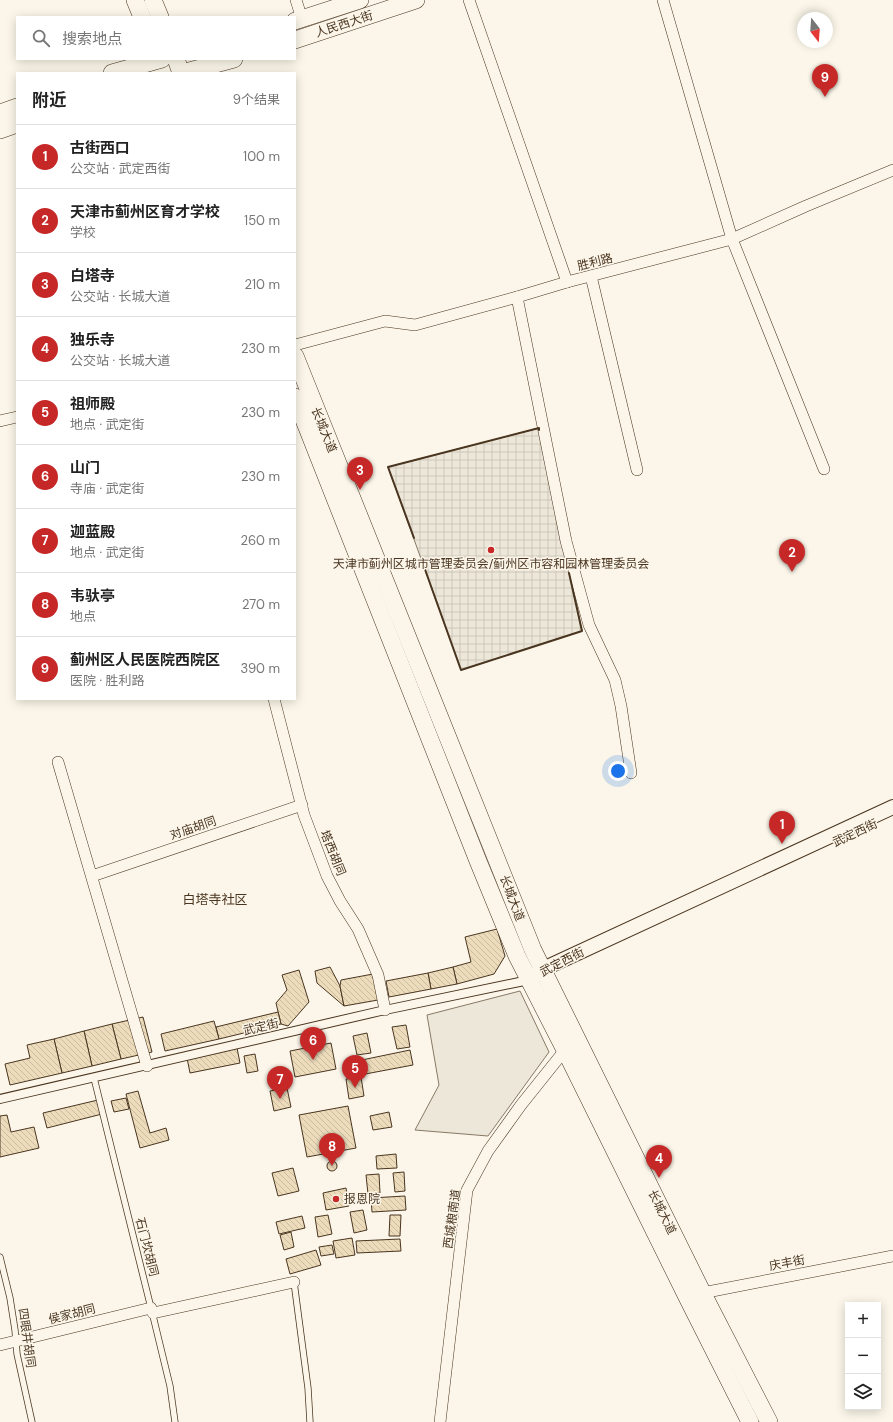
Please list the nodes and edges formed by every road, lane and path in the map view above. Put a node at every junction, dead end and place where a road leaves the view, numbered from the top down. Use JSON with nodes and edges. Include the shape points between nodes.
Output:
{"nodes":[{"id":1,"x":135,"y":0,"type":"edge"},
{"id":2,"x":153,"y":0,"type":"edge"},
{"id":3,"x":296,"y":0,"type":"edge"},
{"id":4,"x":360,"y":0,"type":"edge"},
{"id":5,"x":416,"y":0,"type":"edge"},
{"id":6,"x":469,"y":0,"type":"edge"},
{"id":7,"x":663,"y":0,"type":"edge"},
{"id":8,"x":142,"y":16,"type":"edge"},
{"id":9,"x":160,"y":16,"type":"edge"},
{"id":10,"x":298,"y":20,"type":"edge"},
{"id":11,"x":296,"y":40,"type":"edge"},
{"id":12,"x":176,"y":60,"type":"edge"},
{"id":13,"x":230,"y":60,"type":"edge"},
{"id":14,"x":160,"y":63,"type":"edge"},
{"id":15,"x":117,"y":72,"type":"edge"},
{"id":16,"x":182,"y":72,"type":"edge"},
{"id":17,"x":186,"y":72,"type":"edge"},
{"id":18,"x":16,"y":107,"type":"edge"},
{"id":19,"x":0,"y":113,"type":"edge"},
{"id":20,"x":16,"y":124,"type":"edge"},
{"id":21,"x":0,"y":130,"type":"edge"},
{"id":22,"x":893,"y":170,"type":"edge"},
{"id":23,"x":732,"y":239,"type":"junction"},
{"id":24,"x":591,"y":276,"type":"junction"},
{"id":25,"x":567,"y":282,"type":"junction"},
{"id":26,"x":517,"y":297,"type":"junction"},
{"id":27,"x":296,"y":345,"type":"edge"},
{"id":28,"x":296,"y":359,"type":"edge"},
{"id":29,"x":296,"y":400,"type":"edge"},
{"id":30,"x":16,"y":417,"type":"edge"},
{"id":31,"x":0,"y":421,"type":"edge"},
{"id":32,"x":824,"y":469,"type":"dead end"},
{"id":33,"x":637,"y":470,"type":"dead end"},
{"id":34,"x":274,"y":700,"type":"edge"},
{"id":35,"x":58,"y":762,"type":"dead end"},
{"id":36,"x":631,"y":773,"type":"dead end"},
{"id":37,"x":302,"y":805,"type":"junction"},
{"id":38,"x":893,"y":807,"type":"edge"},
{"id":39,"x":893,"y":815,"type":"edge"},
{"id":40,"x":92,"y":876,"type":"junction"},
{"id":41,"x":544,"y":973,"type":"junction"},
{"id":42,"x":529,"y":980,"type":"junction"},
{"id":43,"x":385,"y":1010,"type":"junction"},
{"id":44,"x":565,"y":1050,"type":"junction"},
{"id":45,"x":147,"y":1066,"type":"junction"},
{"id":46,"x":94,"y":1078,"type":"junction"},
{"id":47,"x":0,"y":1099,"type":"edge"},
{"id":48,"x":893,"y":1256,"type":"edge"},
{"id":49,"x":0,"y":1257,"type":"edge"},
{"id":50,"x":294,"y":1282,"type":"joint"},
{"id":51,"x":694,"y":1295,"type":"junction"},
{"id":52,"x":152,"y":1311,"type":"junction"},
{"id":53,"x":15,"y":1341,"type":"junction"},
{"id":54,"x":0,"y":1345,"type":"edge"},
{"id":55,"x":32,"y":1422,"type":"edge"},
{"id":56,"x":175,"y":1422,"type":"edge"},
{"id":57,"x":310,"y":1422,"type":"edge"},
{"id":58,"x":440,"y":1422,"type":"edge"},
{"id":59,"x":750,"y":1422,"type":"edge"},
{"id":60,"x":769,"y":1422,"type":"edge"}],
"edges":[{"from":1,"to":8,"type":"main road"},
{"from":2,"to":9,"type":"main road"},
{"from":3,"to":10,"type":"street"},
{"from":4,"to":10,"type":"main road","name":"人民西大街"},
{"from":5,"to":11,"type":"main road","name":"人民西大街"},
{"from":6,"to":25,"type":"street"},
{"from":7,"to":23,"type":"street"},
{"from":12,"to":16,"type":"main road"},
{"from":13,"to":17,"type":"main road"},
{"from":14,"to":15,"type":"main road"},
{"from":18,"to":19,"type":"main road"},
{"from":20,"to":21,"type":"main road"},
{"from":22,"to":23,"type":"street","name":"胜利路"},
{"from":23,"to":24,"type":"street","name":"胜利路"},
{"from":23,"to":32,"type":"street"},
{"from":24,"to":25,"type":"street","name":"胜利路"},
{"from":24,"to":33,"type":"street"},
{"from":25,"to":26,"type":"street","name":"胜利路"},
{"from":26,"to":27,"type":"street","name":"胜利路","via":[[415,325],[385,321]]},
{"from":26,"to":36,"type":"street","via":[[566,541],[589,625],[615,680]]},
{"from":28,"to":41,"type":"main road","name":"长城大道","via":[[519,918]]},
{"from":29,"to":42,"type":"main road","name":"长城大道","via":[[478,861]]},
{"from":30,"to":31,"type":"street"},
{"from":34,"to":37,"type":"street","name":"塔西胡同"},
{"from":35,"to":40,"type":"street"},
{"from":37,"to":40,"type":"street","name":"对庙胡同"},
{"from":37,"to":43,"type":"street","name":"塔西胡同","via":[[327,876],[358,929],[378,975]]},
{"from":38,"to":41,"type":"street","name":"武定西街"},
{"from":39,"to":41,"type":"street","name":"武定西街"},
{"from":40,"to":45,"type":"street"},
{"from":41,"to":42,"type":"street","name":"武定西街"},
{"from":41,"to":51,"type":"main road","name":"长城大道"},
{"from":42,"to":43,"type":"street","name":"武定街"},
{"from":42,"to":44,"type":"main road","name":"长城大道"},
{"from":43,"to":45,"type":"street","name":"武定街"},
{"from":44,"to":51,"type":"main road","name":"长城大道"},
{"from":44,"to":58,"type":"street","name":"西城粮南道","via":[[488,1151],[467,1190]]},
{"from":45,"to":46,"type":"street","name":"武定街"},
{"from":46,"to":47,"type":"street","name":"武定街"},
{"from":46,"to":52,"type":"lane","name":"石门坎胡同"},
{"from":48,"to":51,"type":"street","name":"庆丰街"},
{"from":49,"to":53,"type":"lane","name":"四眼井胡同","via":[[10,1298]]},
{"from":50,"to":52,"type":"street","name":"侯家胡同"},
{"from":50,"to":57,"type":"lane"},
{"from":51,"to":59,"type":"main road","name":"长城大道"},
{"from":51,"to":60,"type":"main road","name":"长城大道"},
{"from":52,"to":53,"type":"street","name":"侯家胡同"},
{"from":52,"to":56,"type":"lane","name":"石门坎胡同","via":[[170,1386]]},
{"from":53,"to":54,"type":"street","name":"侯家胡同"},
{"from":53,"to":55,"type":"lane","name":"四眼井胡同"}]}
